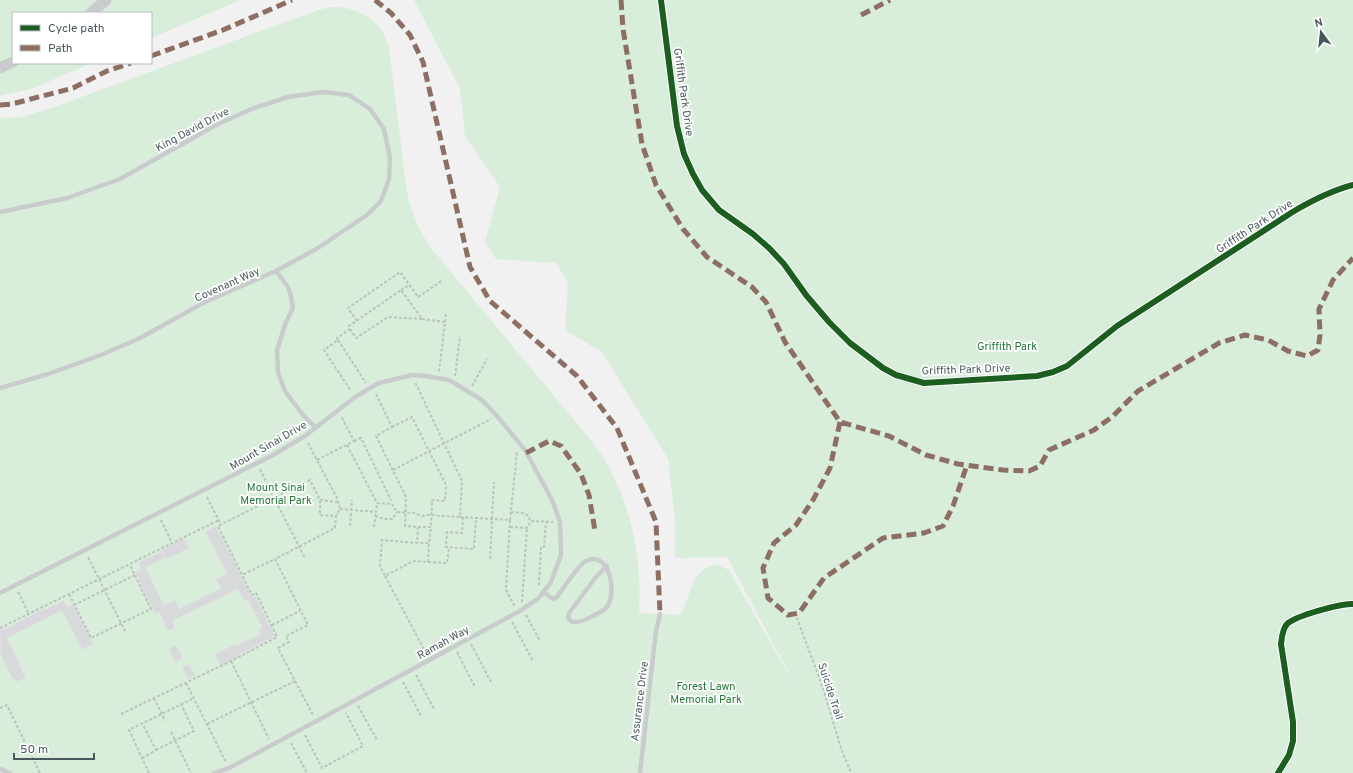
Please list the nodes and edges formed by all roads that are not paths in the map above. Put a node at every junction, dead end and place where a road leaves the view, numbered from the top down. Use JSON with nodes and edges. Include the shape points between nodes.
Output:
{"nodes":[{"id":1,"x":106,"y":0,"type":"edge"},
{"id":2,"x":92,"y":12,"type":"edge"},
{"id":3,"x":12,"y":62,"type":"edge"},
{"id":4,"x":0,"y":68,"type":"edge"},
{"id":5,"x":384,"y":129,"type":"joint"},
{"id":6,"x":0,"y":212,"type":"edge"},
{"id":7,"x":276,"y":271,"type":"junction"},
{"id":8,"x":0,"y":388,"type":"edge"},
{"id":9,"x":316,"y":428,"type":"junction"},
{"id":10,"x":526,"y":453,"type":"joint"},
{"id":11,"x":607,"y":566,"type":"junction"},
{"id":12,"x":0,"y":592,"type":"edge"},
{"id":13,"x":543,"y":592,"type":"junction"},
{"id":14,"x":660,"y":614,"type":"dead end"},
{"id":15,"x":0,"y":768,"type":"edge"},
{"id":16,"x":10,"y":773,"type":"edge"},
{"id":17,"x":214,"y":773,"type":"edge"},
{"id":18,"x":640,"y":773,"type":"edge"}],
"edges":[{"from":1,"to":2,"type":"street"},
{"from":3,"to":4,"type":"street"},
{"from":5,"to":6,"type":"lane","name":"King David Drive","via":[[370,110],[349,95],[323,92],[288,97],[218,124],[120,179],[67,198]]},
{"from":5,"to":7,"type":"lane","name":"Covenant Way","via":[[390,158],[389,179],[381,201],[367,215],[325,244]]},
{"from":7,"to":8,"type":"lane","name":"Covenant Way","via":[[205,302],[140,338],[101,355]]},
{"from":7,"to":9,"type":"lane","via":[[288,287],[293,308],[277,350],[278,373],[285,391]]},
{"from":9,"to":10,"type":"lane","name":"Mount Sinai Drive","via":[[355,397],[379,383],[412,375],[448,380],[482,400]]},
{"from":9,"to":12,"type":"lane","name":"Mount Sinai Drive","via":[[258,463]]},
{"from":10,"to":13,"type":"lane","name":"Ramah Way","via":[[552,500],[560,522],[561,555],[551,582]]},
{"from":11,"to":11,"type":"lane","via":[[612,589],[606,608],[584,620],[572,622],[568,618],[569,613]]},
{"from":11,"to":13,"type":"lane","via":[[601,560],[585,561],[557,597],[553,599]]},
{"from":13,"to":17,"type":"lane","name":"Ramah Way","via":[[520,610],[430,660],[229,768]]},
{"from":14,"to":18,"type":"lane","name":"Assurance Drive"},
{"from":15,"to":16,"type":"lane"}]}
